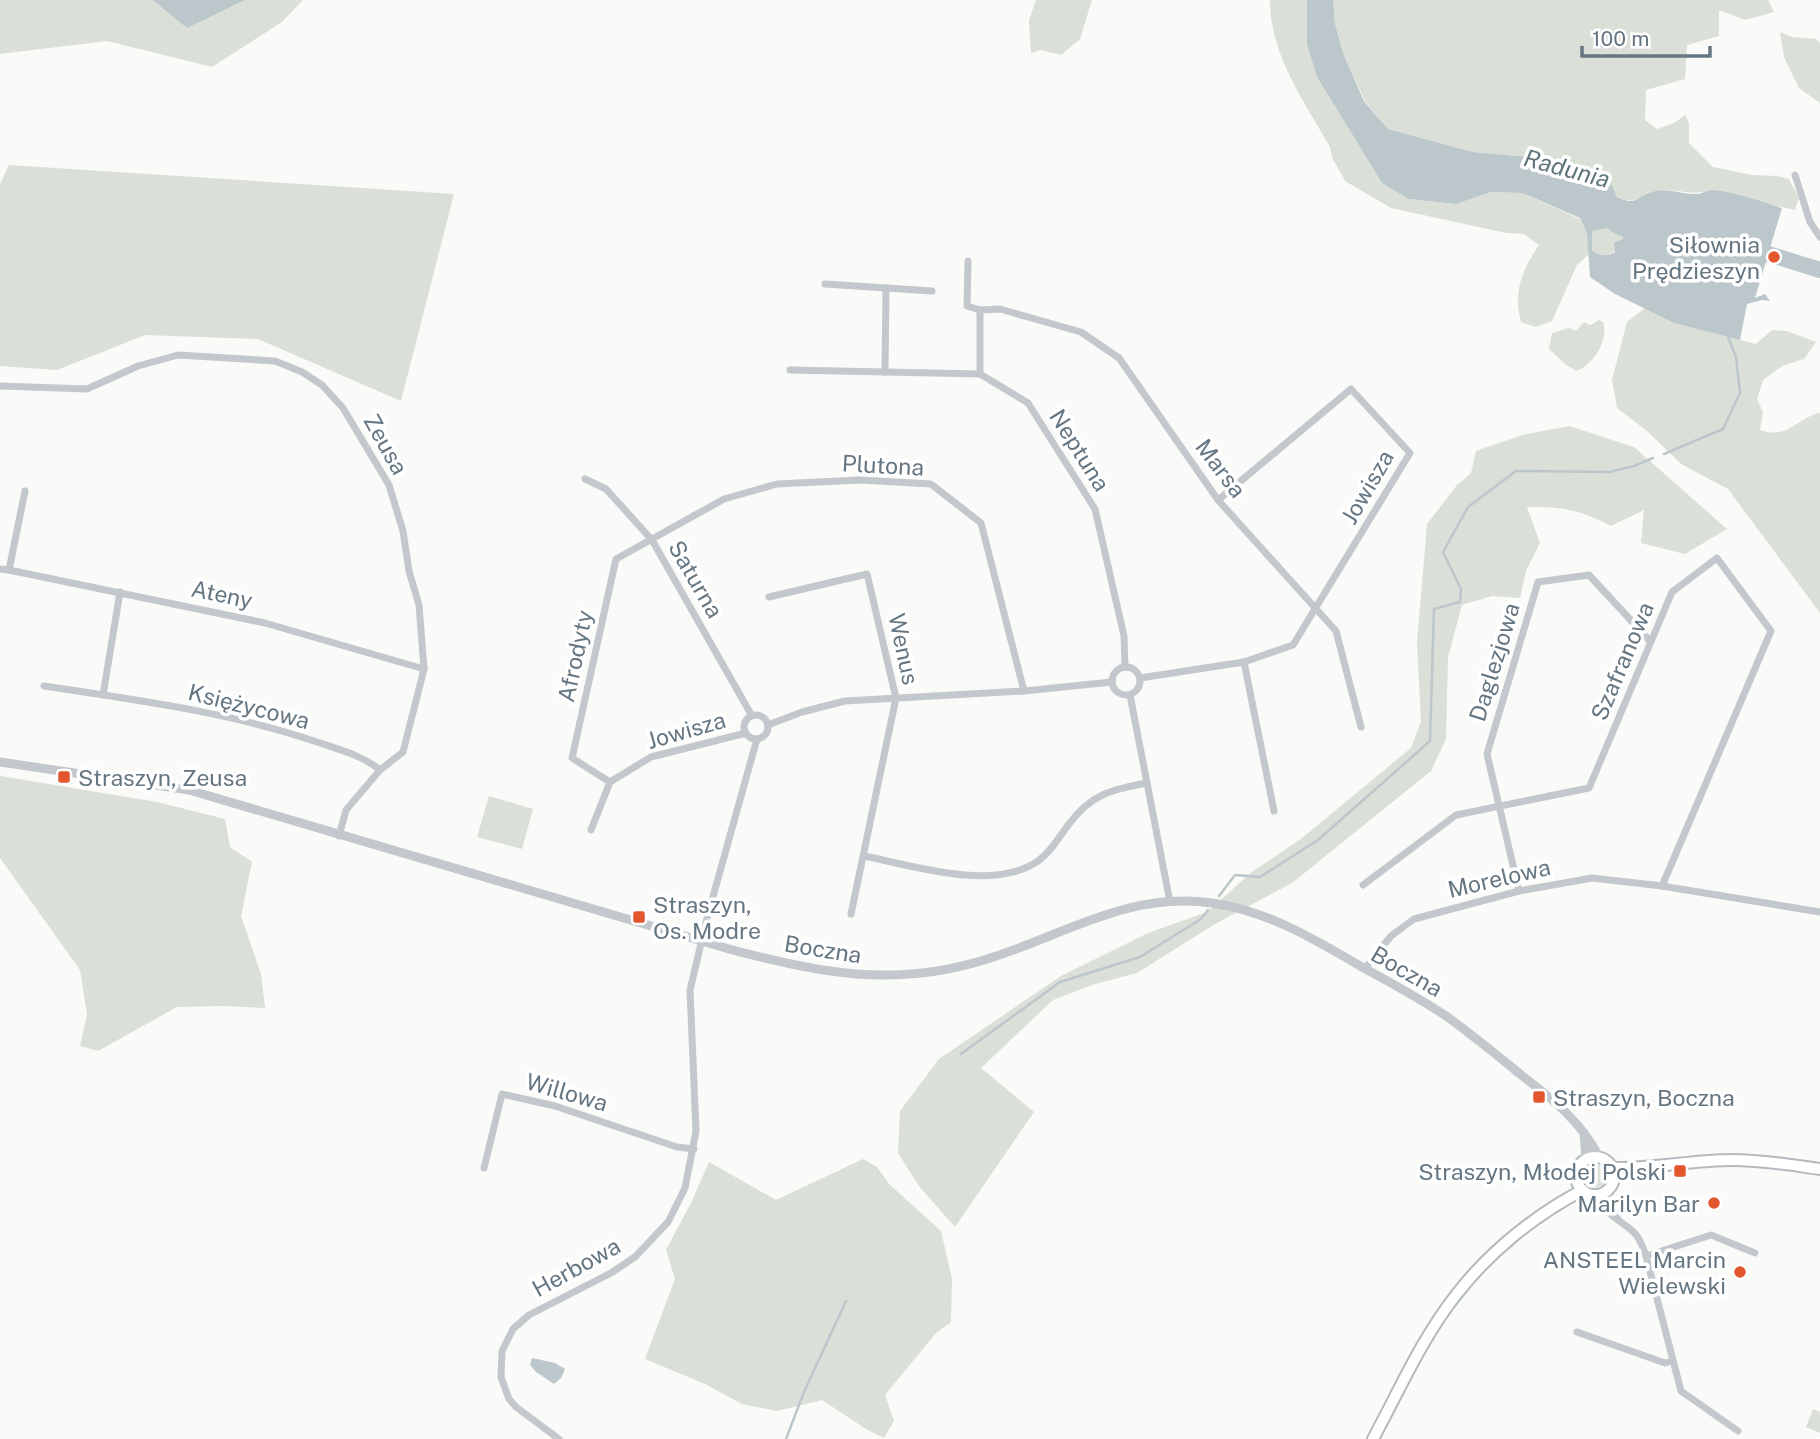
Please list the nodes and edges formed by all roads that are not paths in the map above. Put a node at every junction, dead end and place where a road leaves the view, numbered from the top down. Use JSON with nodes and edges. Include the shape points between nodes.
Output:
{"nodes":[{"id":1,"x":1795,"y":175,"type":"dead end"},
{"id":2,"x":1820,"y":237,"type":"edge"},
{"id":3,"x":968,"y":261,"type":"dead end"},
{"id":4,"x":825,"y":284,"type":"dead end"},
{"id":5,"x":886,"y":288,"type":"junction"},
{"id":6,"x":932,"y":291,"type":"dead end"},
{"id":7,"x":980,"y":310,"type":"junction"},
{"id":8,"x":790,"y":370,"type":"dead end"},
{"id":9,"x":885,"y":372,"type":"junction"},
{"id":10,"x":980,"y":374,"type":"junction"},
{"id":11,"x":0,"y":386,"type":"edge"},
{"id":12,"x":585,"y":480,"type":"dead end"},
{"id":13,"x":25,"y":491,"type":"dead end"},
{"id":14,"x":1219,"y":500,"type":"junction"},
{"id":15,"x":652,"y":540,"type":"junction"},
{"id":16,"x":0,"y":569,"type":"edge"},
{"id":17,"x":9,"y":570,"type":"junction"},
{"id":18,"x":120,"y":592,"type":"junction"},
{"id":19,"x":769,"y":597,"type":"dead end"},
{"id":20,"x":1317,"y":608,"type":"junction"},
{"id":21,"x":1650,"y":641,"type":"junction"},
{"id":22,"x":1244,"y":662,"type":"junction"},
{"id":23,"x":1125,"y":667,"type":"junction"},
{"id":24,"x":424,"y":669,"type":"junction"},
{"id":25,"x":1140,"y":678,"type":"junction"},
{"id":26,"x":1112,"y":682,"type":"junction"},
{"id":27,"x":44,"y":686,"type":"dead end"},
{"id":28,"x":1024,"y":691,"type":"junction"},
{"id":29,"x":103,"y":695,"type":"junction"},
{"id":30,"x":1130,"y":695,"type":"junction"},
{"id":31,"x":896,"y":698,"type":"junction"},
{"id":32,"x":752,"y":716,"type":"junction"},
{"id":33,"x":768,"y":725,"type":"junction"},
{"id":34,"x":1361,"y":727,"type":"dead end"},
{"id":35,"x":746,"y":733,"type":"junction"},
{"id":36,"x":757,"y":739,"type":"junction"},
{"id":37,"x":0,"y":762,"type":"edge"},
{"id":38,"x":380,"y":770,"type":"junction"},
{"id":39,"x":610,"y":782,"type":"junction"},
{"id":40,"x":1147,"y":783,"type":"junction"},
{"id":41,"x":1500,"y":807,"type":"junction"},
{"id":42,"x":1274,"y":811,"type":"dead end"},
{"id":43,"x":591,"y":830,"type":"dead end"},
{"id":44,"x":339,"y":836,"type":"junction"},
{"id":45,"x":864,"y":856,"type":"junction"},
{"id":46,"x":1363,"y":885,"type":"dead end"},
{"id":47,"x":1662,"y":886,"type":"junction"},
{"id":48,"x":1519,"y":891,"type":"junction"},
{"id":49,"x":1170,"y":902,"type":"junction"},
{"id":50,"x":1820,"y":912,"type":"edge"},
{"id":51,"x":851,"y":914,"type":"dead end"},
{"id":52,"x":702,"y":941,"type":"junction"},
{"id":53,"x":1365,"y":968,"type":"junction"},
{"id":54,"x":1584,"y":1133,"type":"junction"},
{"id":55,"x":694,"y":1149,"type":"junction"},
{"id":56,"x":1599,"y":1157,"type":"junction"},
{"id":57,"x":1586,"y":1159,"type":"junction"},
{"id":58,"x":484,"y":1168,"type":"dead end"},
{"id":59,"x":1820,"y":1169,"type":"edge"},
{"id":60,"x":1613,"y":1174,"type":"junction"},
{"id":61,"x":1580,"y":1185,"type":"junction"},
{"id":62,"x":1601,"y":1192,"type":"junction"},
{"id":63,"x":1755,"y":1253,"type":"dead end"},
{"id":64,"x":1646,"y":1256,"type":"junction"},
{"id":65,"x":1577,"y":1332,"type":"dead end"},
{"id":66,"x":1672,"y":1361,"type":"junction"},
{"id":67,"x":1738,"y":1431,"type":"dead end"},
{"id":68,"x":559,"y":1439,"type":"edge"},
{"id":69,"x":1373,"y":1439,"type":"edge"}],
"edges":[{"from":1,"to":2,"type":"street","via":[[1810,222]]},
{"from":3,"to":7,"type":"street","via":[[967,306]]},
{"from":4,"to":5,"type":"street"},
{"from":5,"to":6,"type":"street"},
{"from":5,"to":9,"type":"street"},
{"from":7,"to":10,"type":"street"},
{"from":7,"to":14,"type":"street","name":"Marsa","via":[[1000,309],[1081,332],[1119,358]]},
{"from":8,"to":9,"type":"street","name":"Neptuna"},
{"from":9,"to":10,"type":"street","name":"Neptuna"},
{"from":10,"to":23,"type":"street","name":"Neptuna","via":[[1028,403],[1095,509],[1124,636]]},
{"from":11,"to":24,"type":"street","name":"Zeusa","via":[[87,388],[178,355],[275,361],[322,385],[343,408],[389,485],[419,605]]},
{"from":12,"to":15,"type":"street","name":"Saturna","via":[[606,489]]},
{"from":13,"to":17,"type":"street"},
{"from":14,"to":20,"type":"street","name":"Marsa"},
{"from":14,"to":20,"type":"street","name":"Jowisza","via":[[1351,389],[1410,453]]},
{"from":15,"to":28,"type":"street","name":"Plutona","via":[[724,499],[777,484],[860,480],[931,484],[981,523]]},
{"from":15,"to":32,"type":"street","name":"Saturna"},
{"from":15,"to":39,"type":"street","name":"Afrodyty","via":[[616,559],[572,758]]},
{"from":16,"to":17,"type":"street","name":"Ateny"},
{"from":17,"to":18,"type":"street","name":"Ateny"},
{"from":18,"to":24,"type":"street","name":"Ateny","via":[[265,623]]},
{"from":18,"to":29,"type":"street"},
{"from":19,"to":31,"type":"street","name":"Wenus","via":[[867,574]]},
{"from":20,"to":22,"type":"street","name":"Jowisza","via":[[1293,645]]},
{"from":20,"to":34,"type":"street","name":"Marsa","via":[[1336,631]]},
{"from":21,"to":41,"type":"street","name":"Szafranowa","via":[[1589,788]]},
{"from":21,"to":41,"type":"street","name":"Daglezjowa","via":[[1590,575],[1538,582],[1487,754]]},
{"from":21,"to":47,"type":"street","name":"Szafranowa","via":[[1672,592],[1717,558],[1771,631]]},
{"from":22,"to":25,"type":"street","name":"Jowisza"},
{"from":22,"to":42,"type":"street"},
{"from":23,"to":25,"type":"street"},
{"from":23,"to":26,"type":"street","via":[[1115,672]]},
{"from":24,"to":38,"type":"street","name":"Zeusa","via":[[403,752]]},
{"from":25,"to":30,"type":"street","via":[[1139,689]]},
{"from":26,"to":28,"type":"street"},
{"from":26,"to":30,"type":"street","via":[[1118,693]]},
{"from":27,"to":29,"type":"street","name":"Księżycowa"},
{"from":28,"to":31,"type":"street"},
{"from":29,"to":38,"type":"street","name":"Księżycowa","via":[[217,714],[366,759]]},
{"from":30,"to":40,"type":"street"},
{"from":31,"to":33,"type":"street","via":[[845,701]]},
{"from":31,"to":45,"type":"street","name":"Wenus"},
{"from":32,"to":33,"type":"street","via":[[764,718]]},
{"from":32,"to":35,"type":"street","via":[[745,725]]},
{"from":33,"to":36,"type":"street","via":[[767,733]]},
{"from":35,"to":36,"type":"street"},
{"from":35,"to":39,"type":"street","name":"Jowisza","via":[[650,757]]},
{"from":36,"to":52,"type":"street"},
{"from":37,"to":44,"type":"street","name":"Boczna","via":[[190,790]]},
{"from":38,"to":44,"type":"street","name":"Zeusa","via":[[346,810]]},
{"from":39,"to":43,"type":"street"},
{"from":40,"to":45,"type":"street","via":[[1111,790],[1084,805],[1055,846],[1017,872],[989,877]]},
{"from":40,"to":49,"type":"street"},
{"from":41,"to":46,"type":"street","name":"Szafranowa","via":[[1457,815]]},
{"from":41,"to":48,"type":"street","name":"Daglezjowa"},
{"from":44,"to":52,"type":"street","name":"Boczna"},
{"from":45,"to":51,"type":"street","name":"Wenus"},
{"from":47,"to":48,"type":"street","name":"Morelowa","via":[[1591,878]]},
{"from":47,"to":50,"type":"street","name":"Morelowa"},
{"from":48,"to":53,"type":"street","name":"Morelowa","via":[[1415,919],[1397,930]]},
{"from":49,"to":52,"type":"street","name":"Boczna","via":[[1111,912],[1010,952],[921,973],[816,971]]},
{"from":49,"to":53,"type":"street","name":"Boczna","via":[[1210,903],[1269,917]]},
{"from":52,"to":55,"type":"street","name":"Herbowa","via":[[689,1000]]},
{"from":53,"to":54,"type":"street","name":"Boczna","via":[[1470,1033],[1559,1105]]},
{"from":54,"to":56,"type":"street","name":"Boczna"},
{"from":54,"to":57,"type":"street"},
{"from":55,"to":58,"type":"street","name":"Willowa","via":[[502,1094]]},
{"from":55,"to":68,"type":"street","name":"Herbowa","via":[[678,1206],[647,1247],[611,1273],[528,1315],[508,1336],[500,1359],[505,1391],[516,1406]]},
{"from":56,"to":57,"type":"main road"},
{"from":56,"to":60,"type":"main road"},
{"from":57,"to":61,"type":"main road","via":[[1578,1169]]},
{"from":59,"to":60,"type":"main road","via":[[1732,1160]]},
{"from":60,"to":62,"type":"main road"},
{"from":61,"to":62,"type":"main road"},
{"from":61,"to":69,"type":"main road","via":[[1500,1248],[1456,1294]]},
{"from":62,"to":64,"type":"street","via":[[1605,1209],[1634,1230]]},
{"from":63,"to":64,"type":"street","via":[[1711,1235]]},
{"from":64,"to":66,"type":"street"},
{"from":65,"to":66,"type":"street","via":[[1665,1363]]},
{"from":66,"to":67,"type":"street","via":[[1681,1391]]}]}
